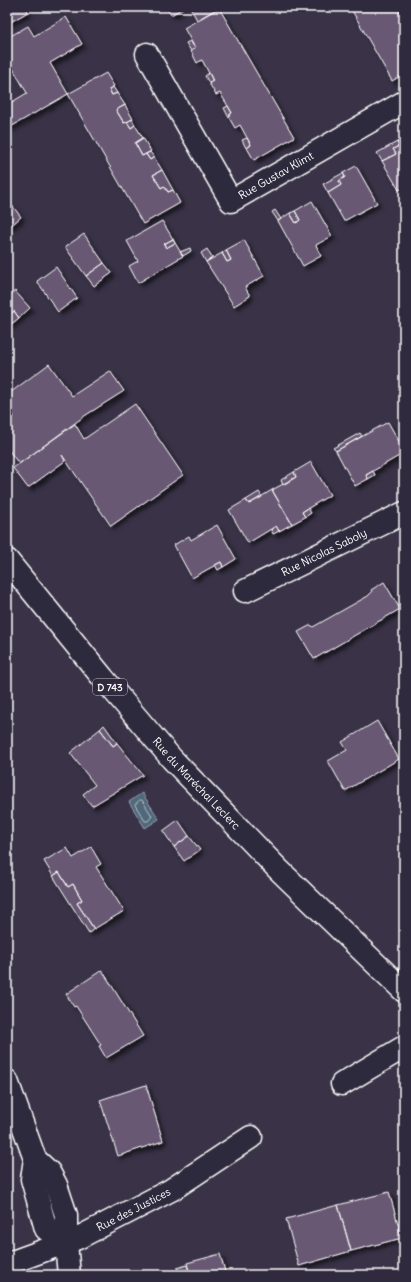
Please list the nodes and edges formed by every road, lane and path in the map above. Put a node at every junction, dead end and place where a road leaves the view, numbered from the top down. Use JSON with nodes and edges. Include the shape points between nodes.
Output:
{"nodes":[{"id":1,"x":147,"y":54,"type":"dead end"},
{"id":2,"x":404,"y":102,"type":"edge"},
{"id":3,"x":404,"y":513,"type":"edge"},
{"id":4,"x":7,"y":560,"type":"edge"},
{"id":5,"x":245,"y":592,"type":"dead end"},
{"id":6,"x":404,"y":991,"type":"edge"},
{"id":7,"x":404,"y":1047,"type":"edge"},
{"id":8,"x":7,"y":1081,"type":"edge"},
{"id":9,"x":342,"y":1084,"type":"dead end"},
{"id":10,"x":251,"y":1137,"type":"dead end"},
{"id":11,"x":66,"y":1243,"type":"junction"},
{"id":12,"x":7,"y":1264,"type":"edge"},
{"id":13,"x":69,"y":1275,"type":"edge"}],
"edges":[{"from":1,"to":2,"type":"street","name":"Rue Gustav Klimt","via":[[231,200]]},
{"from":3,"to":5,"type":"street","name":"Rue Nicolas Saboly"},
{"from":4,"to":6,"type":"street","name":"Rue du Maréchal Leclerc","number":"D 743","via":[[172,758],[278,869]]},
{"from":7,"to":9,"type":"street"},
{"from":8,"to":11,"type":"street","via":[[35,1159],[32,1179],[46,1229]]},
{"from":10,"to":11,"type":"street","name":"Rue des Justices","via":[[171,1190]]},
{"from":11,"to":12,"type":"street","name":"Rue des Justices"},
{"from":11,"to":13,"type":"street"}]}
